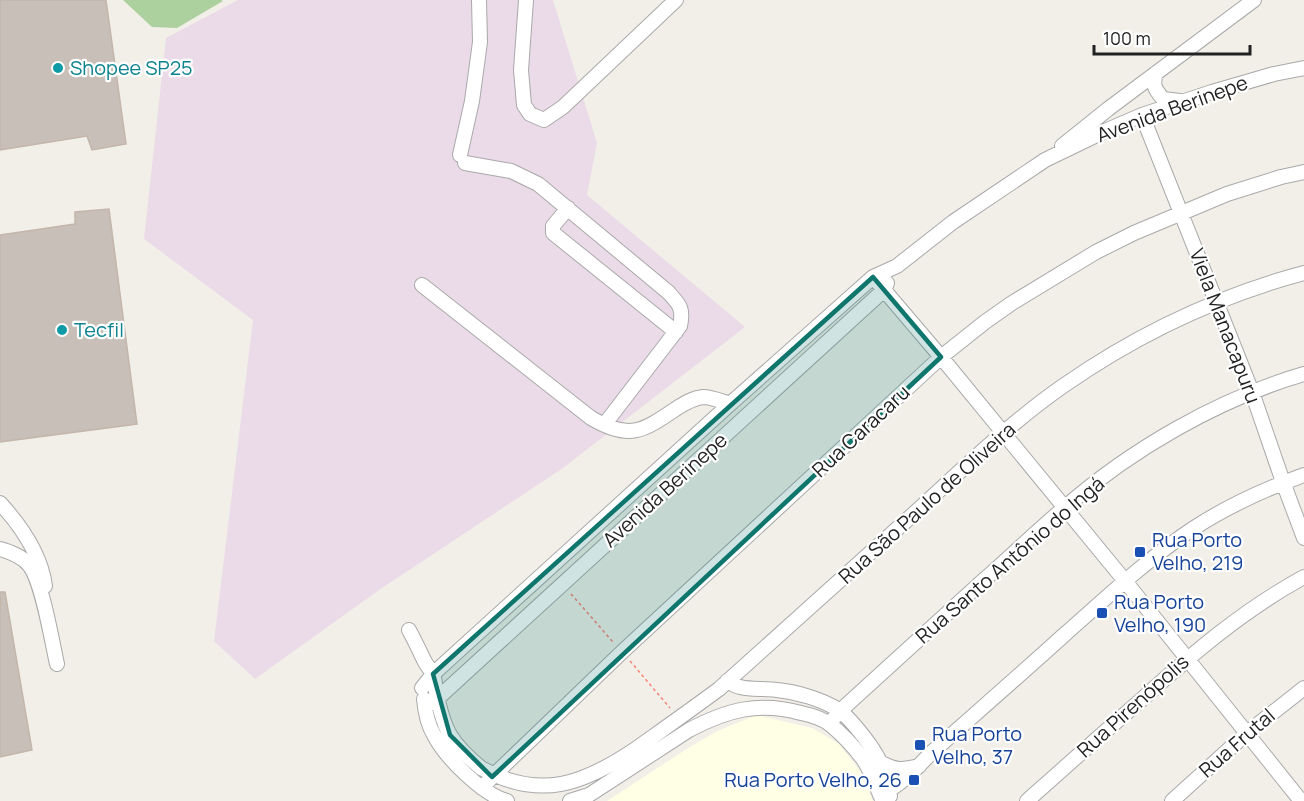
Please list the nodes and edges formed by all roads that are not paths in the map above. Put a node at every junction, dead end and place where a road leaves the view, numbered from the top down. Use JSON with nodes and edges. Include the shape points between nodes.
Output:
{"nodes":[{"id":1,"x":479,"y":0,"type":"edge"},
{"id":2,"x":526,"y":0,"type":"edge"},
{"id":3,"x":676,"y":0,"type":"edge"},
{"id":4,"x":1254,"y":0,"type":"edge"},
{"id":5,"x":1304,"y":68,"type":"edge"},
{"id":6,"x":1156,"y":73,"type":"junction"},
{"id":7,"x":1182,"y":102,"type":"junction"},
{"id":8,"x":1142,"y":116,"type":"junction"},
{"id":9,"x":1045,"y":160,"type":"junction"},
{"id":10,"x":1304,"y":172,"type":"edge"},
{"id":11,"x":568,"y":208,"type":"junction"},
{"id":12,"x":1180,"y":213,"type":"junction"},
{"id":13,"x":897,"y":266,"type":"junction"},
{"id":14,"x":1304,"y":273,"type":"edge"},
{"id":15,"x":873,"y":277,"type":"junction"},
{"id":16,"x":422,"y":285,"type":"dead end"},
{"id":17,"x":884,"y":290,"type":"junction"},
{"id":18,"x":1216,"y":302,"type":"junction"},
{"id":19,"x":676,"y":332,"type":"junction"},
{"id":20,"x":941,"y":357,"type":"junction"},
{"id":21,"x":1304,"y":374,"type":"edge"},
{"id":22,"x":1252,"y":392,"type":"junction"},
{"id":23,"x":730,"y":404,"type":"junction"},
{"id":24,"x":604,"y":425,"type":"junction"},
{"id":25,"x":1004,"y":433,"type":"junction"},
{"id":26,"x":1304,"y":474,"type":"edge"},
{"id":27,"x":1283,"y":482,"type":"junction"},
{"id":28,"x":0,"y":502,"type":"edge"},
{"id":29,"x":1064,"y":507,"type":"junction"},
{"id":30,"x":1304,"y":538,"type":"edge"},
{"id":31,"x":0,"y":549,"type":"edge"},
{"id":32,"x":1304,"y":577,"type":"edge"},
{"id":33,"x":1125,"y":581,"type":"junction"},
{"id":34,"x":46,"y":616,"type":"junction"},
{"id":35,"x":409,"y":630,"type":"dead end"},
{"id":36,"x":1187,"y":658,"type":"junction"},
{"id":37,"x":57,"y":664,"type":"dead end"},
{"id":38,"x":430,"y":669,"type":"junction"},
{"id":39,"x":727,"y":681,"type":"junction"},
{"id":40,"x":1304,"y":688,"type":"edge"},
{"id":41,"x":438,"y":698,"type":"junction"},
{"id":42,"x":425,"y":707,"type":"junction"},
{"id":43,"x":840,"y":711,"type":"junction"},
{"id":44,"x":829,"y":723,"type":"junction"},
{"id":45,"x":1247,"y":732,"type":"junction"},
{"id":46,"x":880,"y":762,"type":"junction"},
{"id":47,"x":919,"y":765,"type":"junction"},
{"id":48,"x":492,"y":777,"type":"junction"},
{"id":49,"x":482,"y":788,"type":"junction"},
{"id":50,"x":515,"y":789,"type":"junction"},
{"id":51,"x":886,"y":797,"type":"edge"},
{"id":52,"x":507,"y":801,"type":"edge"},
{"id":53,"x":570,"y":801,"type":"edge"},
{"id":54,"x":1027,"y":801,"type":"edge"},
{"id":55,"x":1172,"y":801,"type":"edge"},
{"id":56,"x":1301,"y":801,"type":"edge"}],
"edges":[{"from":1,"to":11,"type":"street","via":[[480,42],[463,159],[511,171],[538,184]]},
{"from":2,"to":3,"type":"street","via":[[521,70],[524,105],[530,114],[544,120]]},
{"from":4,"to":6,"type":"street"},
{"from":5,"to":7,"type":"street","name":"Avenida Berinepe"},
{"from":6,"to":7,"type":"street","via":[[1153,82],[1163,99]]},
{"from":6,"to":9,"type":"street"},
{"from":7,"to":8,"type":"street","name":"Avenida Berinepe"},
{"from":8,"to":9,"type":"street","name":"Avenida Berinepe"},
{"from":8,"to":12,"type":"street","name":"Viela Manacapuru"},
{"from":9,"to":13,"type":"street","name":"Avenida Berinepe","via":[[953,222]]},
{"from":10,"to":12,"type":"street","name":"Rua Caracaru","via":[[1227,194]]},
{"from":11,"to":19,"type":"street","via":[[668,292],[681,307],[683,316]]},
{"from":11,"to":19,"type":"street","via":[[553,226],[554,233]]},
{"from":12,"to":18,"type":"street","name":"Viela Manacapuru"},
{"from":12,"to":20,"type":"street","name":"Rua Caracaru","via":[[1096,252],[1050,279]]},
{"from":13,"to":15,"type":"street","name":"Avenida Berinepe"},
{"from":13,"to":17,"type":"street","name":"Avenida Berinepe"},
{"from":14,"to":18,"type":"street","name":"Rua São Paulo de Oliveira"},
{"from":15,"to":17,"type":"street"},
{"from":15,"to":23,"type":"street","name":"Avenida Berinepe"},
{"from":16,"to":24,"type":"street"},
{"from":17,"to":20,"type":"street"},
{"from":17,"to":41,"type":"street","name":"Avenida Berinepe"},
{"from":18,"to":22,"type":"street","name":"Viela Manacapuru"},
{"from":18,"to":25,"type":"street","name":"Rua São Paulo de Oliveira","via":[[1116,352],[1062,387]]},
{"from":19,"to":24,"type":"street"},
{"from":20,"to":25,"type":"street"},
{"from":20,"to":48,"type":"street","name":"Rua Caracaru"},
{"from":21,"to":22,"type":"street","name":"Rua Santo Antônio do Ingá"},
{"from":22,"to":27,"type":"street","name":"Viela Manacapuru"},
{"from":22,"to":29,"type":"street","name":"Rua Santo Antônio do Ingá","via":[[1171,432]]},
{"from":23,"to":24,"type":"street","via":[[713,398],[695,398],[633,432]]},
{"from":23,"to":38,"type":"street","name":"Avenida Berinepe"},
{"from":25,"to":29,"type":"street"},
{"from":25,"to":39,"type":"street","name":"Rua São Paulo de Oliveira"},
{"from":26,"to":27,"type":"street"},
{"from":27,"to":30,"type":"street","name":"Viela Manacapuru"},
{"from":27,"to":33,"type":"street","via":[[1193,529]]},
{"from":28,"to":34,"type":"street","via":[[23,531],[41,565]]},
{"from":29,"to":33,"type":"street"},
{"from":29,"to":43,"type":"street","name":"Rua Santo Antônio do Ingá"},
{"from":31,"to":34,"type":"street","via":[[30,566]]},
{"from":32,"to":36,"type":"street","name":"Rua Pirenópolis","via":[[1261,602]]},
{"from":33,"to":36,"type":"street"},
{"from":33,"to":47,"type":"street"},
{"from":34,"to":37,"type":"street"},
{"from":35,"to":38,"type":"street"},
{"from":36,"to":45,"type":"street"},
{"from":36,"to":54,"type":"street","name":"Rua Pirenópolis"},
{"from":38,"to":41,"type":"street"},
{"from":38,"to":42,"type":"street","name":"Avenida Berinepe","via":[[422,688]]},
{"from":39,"to":43,"type":"street","via":[[741,688],[804,696]]},
{"from":39,"to":50,"type":"street","name":"Rua São Paulo de Oliveira","via":[[679,719],[581,784],[558,791]]},
{"from":40,"to":45,"type":"street","name":"Rua Frutal"},
{"from":41,"to":42,"type":"street","name":"Avenida Berinepe"},
{"from":41,"to":48,"type":"street","via":[[450,735]]},
{"from":42,"to":49,"type":"street","via":[[433,734],[447,755]]},
{"from":43,"to":44,"type":"street","name":"Rua Santo Antônio do Ingá"},
{"from":43,"to":46,"type":"street","via":[[862,734]]},
{"from":44,"to":51,"type":"street","via":[[864,761]]},
{"from":44,"to":53,"type":"street","via":[[808,714],[766,707],[725,714],[689,730],[597,790]]},
{"from":45,"to":55,"type":"street","name":"Rua Frutal"},
{"from":45,"to":56,"type":"street"},
{"from":46,"to":47,"type":"street","via":[[896,769]]},
{"from":46,"to":51,"type":"street","via":[[885,773]]},
{"from":47,"to":51,"type":"street"},
{"from":48,"to":49,"type":"street","name":"Rua Caracaru"},
{"from":48,"to":50,"type":"street"},
{"from":49,"to":52,"type":"street"},
{"from":50,"to":52,"type":"street"}]}
